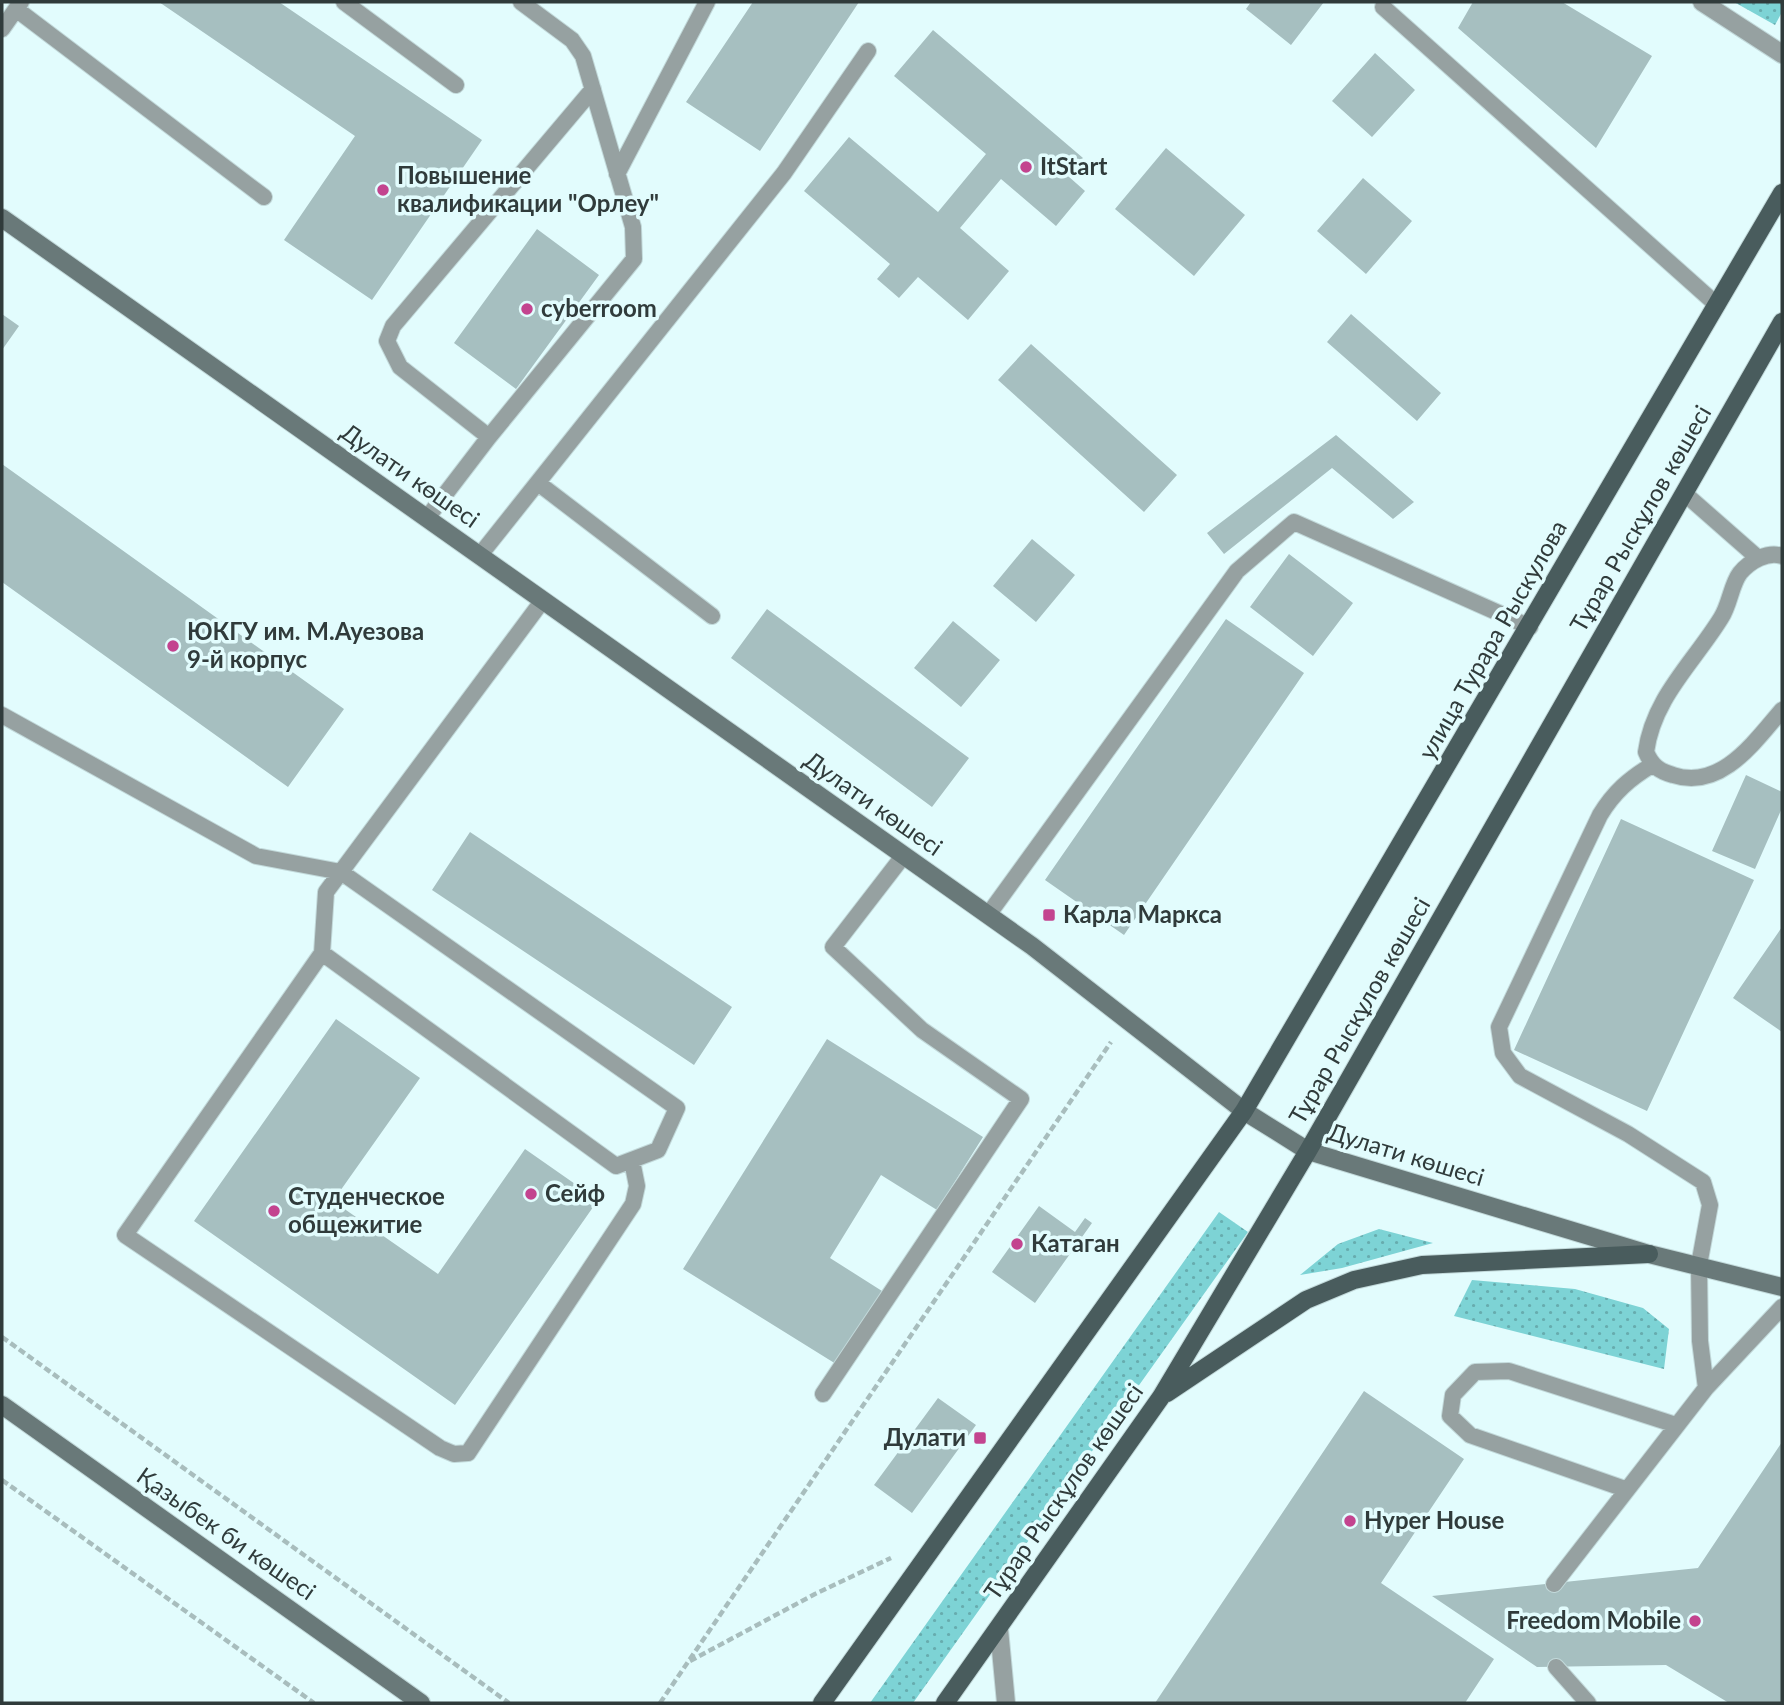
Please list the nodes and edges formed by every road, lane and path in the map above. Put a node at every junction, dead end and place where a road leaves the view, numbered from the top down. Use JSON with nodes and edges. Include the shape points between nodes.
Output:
{"nodes":[{"id":1,"x":344,"y":2,"type":"edge"},
{"id":2,"x":521,"y":2,"type":"edge"},
{"id":3,"x":707,"y":2,"type":"edge"},
{"id":4,"x":1702,"y":2,"type":"edge"},
{"id":5,"x":19,"y":6,"type":"edge"},
{"id":6,"x":1383,"y":6,"type":"dead end"},
{"id":7,"x":2,"y":29,"type":"edge"},
{"id":8,"x":869,"y":51,"type":"dead end"},
{"id":9,"x":1782,"y":54,"type":"edge"},
{"id":10,"x":456,"y":85,"type":"dead end"},
{"id":11,"x":593,"y":89,"type":"junction"},
{"id":12,"x":617,"y":174,"type":"junction"},
{"id":13,"x":1782,"y":193,"type":"edge"},
{"id":14,"x":264,"y":197,"type":"dead end"},
{"id":15,"x":2,"y":218,"type":"edge"},
{"id":16,"x":1717,"y":305,"type":"junction"},
{"id":17,"x":1782,"y":322,"type":"edge"},
{"id":18,"x":489,"y":437,"type":"junction"},
{"id":19,"x":538,"y":483,"type":"junction"},
{"id":20,"x":1684,"y":494,"type":"junction"},
{"id":21,"x":427,"y":518,"type":"junction"},
{"id":22,"x":480,"y":555,"type":"junction"},
{"id":23,"x":1782,"y":556,"type":"edge"},
{"id":24,"x":1758,"y":558,"type":"junction"},
{"id":25,"x":543,"y":600,"type":"junction"},
{"id":26,"x":712,"y":616,"type":"dead end"},
{"id":27,"x":1530,"y":627,"type":"junction"},
{"id":28,"x":1782,"y":710,"type":"edge"},
{"id":29,"x":2,"y":715,"type":"edge"},
{"id":30,"x":1652,"y":765,"type":"junction"},
{"id":31,"x":904,"y":855,"type":"junction"},
{"id":32,"x":341,"y":872,"type":"junction"},
{"id":33,"x":988,"y":915,"type":"junction"},
{"id":34,"x":322,"y":953,"type":"junction"},
{"id":35,"x":1126,"y":1019,"type":"junction"},
{"id":36,"x":1244,"y":1111,"type":"junction"},
{"id":37,"x":1308,"y":1151,"type":"junction"},
{"id":38,"x":632,"y":1161,"type":"junction"},
{"id":39,"x":1649,"y":1254,"type":"junction"},
{"id":40,"x":1699,"y":1265,"type":"junction"},
{"id":41,"x":1782,"y":1287,"type":"edge"},
{"id":42,"x":1782,"y":1307,"type":"edge"},
{"id":43,"x":2,"y":1337,"type":"edge"},
{"id":44,"x":1706,"y":1388,"type":"junction"},
{"id":45,"x":823,"y":1394,"type":"dead end"},
{"id":46,"x":1161,"y":1396,"type":"junction"},
{"id":47,"x":2,"y":1405,"type":"edge"},
{"id":48,"x":1676,"y":1425,"type":"junction"},
{"id":49,"x":2,"y":1480,"type":"edge"},
{"id":50,"x":1625,"y":1489,"type":"junction"},
{"id":51,"x":898,"y":1555,"type":"dead end"},
{"id":52,"x":1554,"y":1584,"type":"dead end"},
{"id":53,"x":999,"y":1629,"type":"junction"},
{"id":54,"x":688,"y":1662,"type":"junction"},
{"id":55,"x":853,"y":1662,"type":"junction"},
{"id":56,"x":1556,"y":1667,"type":"dead end"},
{"id":57,"x":314,"y":1703,"type":"edge"},
{"id":58,"x":421,"y":1703,"type":"edge"},
{"id":59,"x":509,"y":1703,"type":"edge"},
{"id":60,"x":660,"y":1703,"type":"edge"},
{"id":61,"x":810,"y":1703,"type":"edge"},
{"id":62,"x":822,"y":1703,"type":"edge"},
{"id":63,"x":945,"y":1703,"type":"edge"},
{"id":64,"x":1006,"y":1703,"type":"edge"},
{"id":65,"x":1588,"y":1703,"type":"edge"}],
"edges":[{"from":1,"to":10,"type":"lane"},
{"from":2,"to":11,"type":"lane","via":[[572,40]]},
{"from":3,"to":12,"type":"lane"},
{"from":4,"to":9,"type":"street"},
{"from":5,"to":7,"type":"lane"},
{"from":5,"to":14,"type":"lane"},
{"from":6,"to":16,"type":"lane"},
{"from":8,"to":19,"type":"lane","via":[[784,173]]},
{"from":11,"to":12,"type":"lane"},
{"from":11,"to":18,"type":"lane","via":[[393,326],[387,341],[400,367]]},
{"from":12,"to":18,"type":"lane","via":[[632,227],[634,259]]},
{"from":13,"to":16,"type":"main road","name":"улица Турара Рыскулова"},
{"from":15,"to":21,"type":"main road","name":"Дулати көшесі"},
{"from":16,"to":27,"type":"main road","name":"улица Турара Рыскулова"},
{"from":17,"to":20,"type":"main road","name":"Тұрар Рыскұлов көшесі"},
{"from":18,"to":21,"type":"lane"},
{"from":19,"to":22,"type":"lane"},
{"from":19,"to":26,"type":"lane"},
{"from":20,"to":24,"type":"lane"},
{"from":20,"to":37,"type":"main road","name":"Тұрар Рыскұлов көшесі"},
{"from":21,"to":22,"type":"main road","name":"Дулати көшесі"},
{"from":22,"to":25,"type":"main road","name":"Дулати көшесі"},
{"from":23,"to":24,"type":"lane"},
{"from":24,"to":30,"type":"lane","via":[[1740,573],[1723,615],[1658,708],[1646,752]]},
{"from":25,"to":31,"type":"main road","name":"Дулати көшесі"},
{"from":25,"to":32,"type":"lane"},
{"from":27,"to":33,"type":"lane","via":[[1294,522],[1237,571]]},
{"from":27,"to":36,"type":"main road","name":"улица Турара Рыскулова"},
{"from":28,"to":30,"type":"lane","via":[[1725,769],[1700,779],[1679,777]]},
{"from":29,"to":32,"type":"lane","via":[[256,856]]},
{"from":30,"to":40,"type":"lane","via":[[1612,795],[1600,815],[1499,1027],[1503,1053],[1520,1076],[1628,1134],[1703,1182],[1710,1205]]},
{"from":31,"to":33,"type":"main road","name":"Дулати көшесі"},
{"from":31,"to":45,"type":"lane","via":[[833,947],[922,1030],[1021,1099]]},
{"from":32,"to":34,"type":"lane","via":[[326,892]]},
{"from":32,"to":38,"type":"lane","via":[[677,1108],[658,1150]]},
{"from":33,"to":35,"type":"main road","name":"Дулати көшесі"},
{"from":34,"to":38,"type":"lane","via":[[617,1166]]},
{"from":34,"to":38,"type":"lane","via":[[125,1235],[440,1448],[468,1453],[476,1442],[633,1204],[637,1186]]},
{"from":35,"to":36,"type":"main road","name":"Дулати көшесі"},
{"from":35,"to":54,"type":"path"},
{"from":36,"to":37,"type":"main road","name":"Дулати көшесі"},
{"from":36,"to":55,"type":"main road"},
{"from":37,"to":39,"type":"main road","name":"Дулати көшесі"},
{"from":37,"to":46,"type":"main road","name":"Тұрар Рыскұлов көшесі"},
{"from":39,"to":40,"type":"main road","name":"Дулати көшесі"},
{"from":39,"to":46,"type":"main road","via":[[1422,1265],[1353,1280],[1306,1300]]},
{"from":40,"to":41,"type":"main road","name":"Дулати көшесі"},
{"from":40,"to":44,"type":"lane"},
{"from":42,"to":44,"type":"lane"},
{"from":43,"to":59,"type":"path"},
{"from":44,"to":48,"type":"lane"},
{"from":46,"to":53,"type":"main road","name":"Тұрар Рыскұлов көшесі"},
{"from":47,"to":58,"type":"main road","name":"Қазыбек би көшесі"},
{"from":48,"to":50,"type":"lane"},
{"from":48,"to":50,"type":"lane","via":[[1509,1371],[1475,1372],[1453,1395],[1450,1416],[1470,1435]]},
{"from":49,"to":57,"type":"path"},
{"from":50,"to":52,"type":"lane"},
{"from":51,"to":54,"type":"path"},
{"from":53,"to":63,"type":"main road","name":"Тұрар Рыскұлов көшесі"},
{"from":53,"to":64,"type":"street"},
{"from":54,"to":60,"type":"path"},
{"from":55,"to":61,"type":"main road"},
{"from":55,"to":62,"type":"main road"},
{"from":56,"to":65,"type":"lane"}]}
